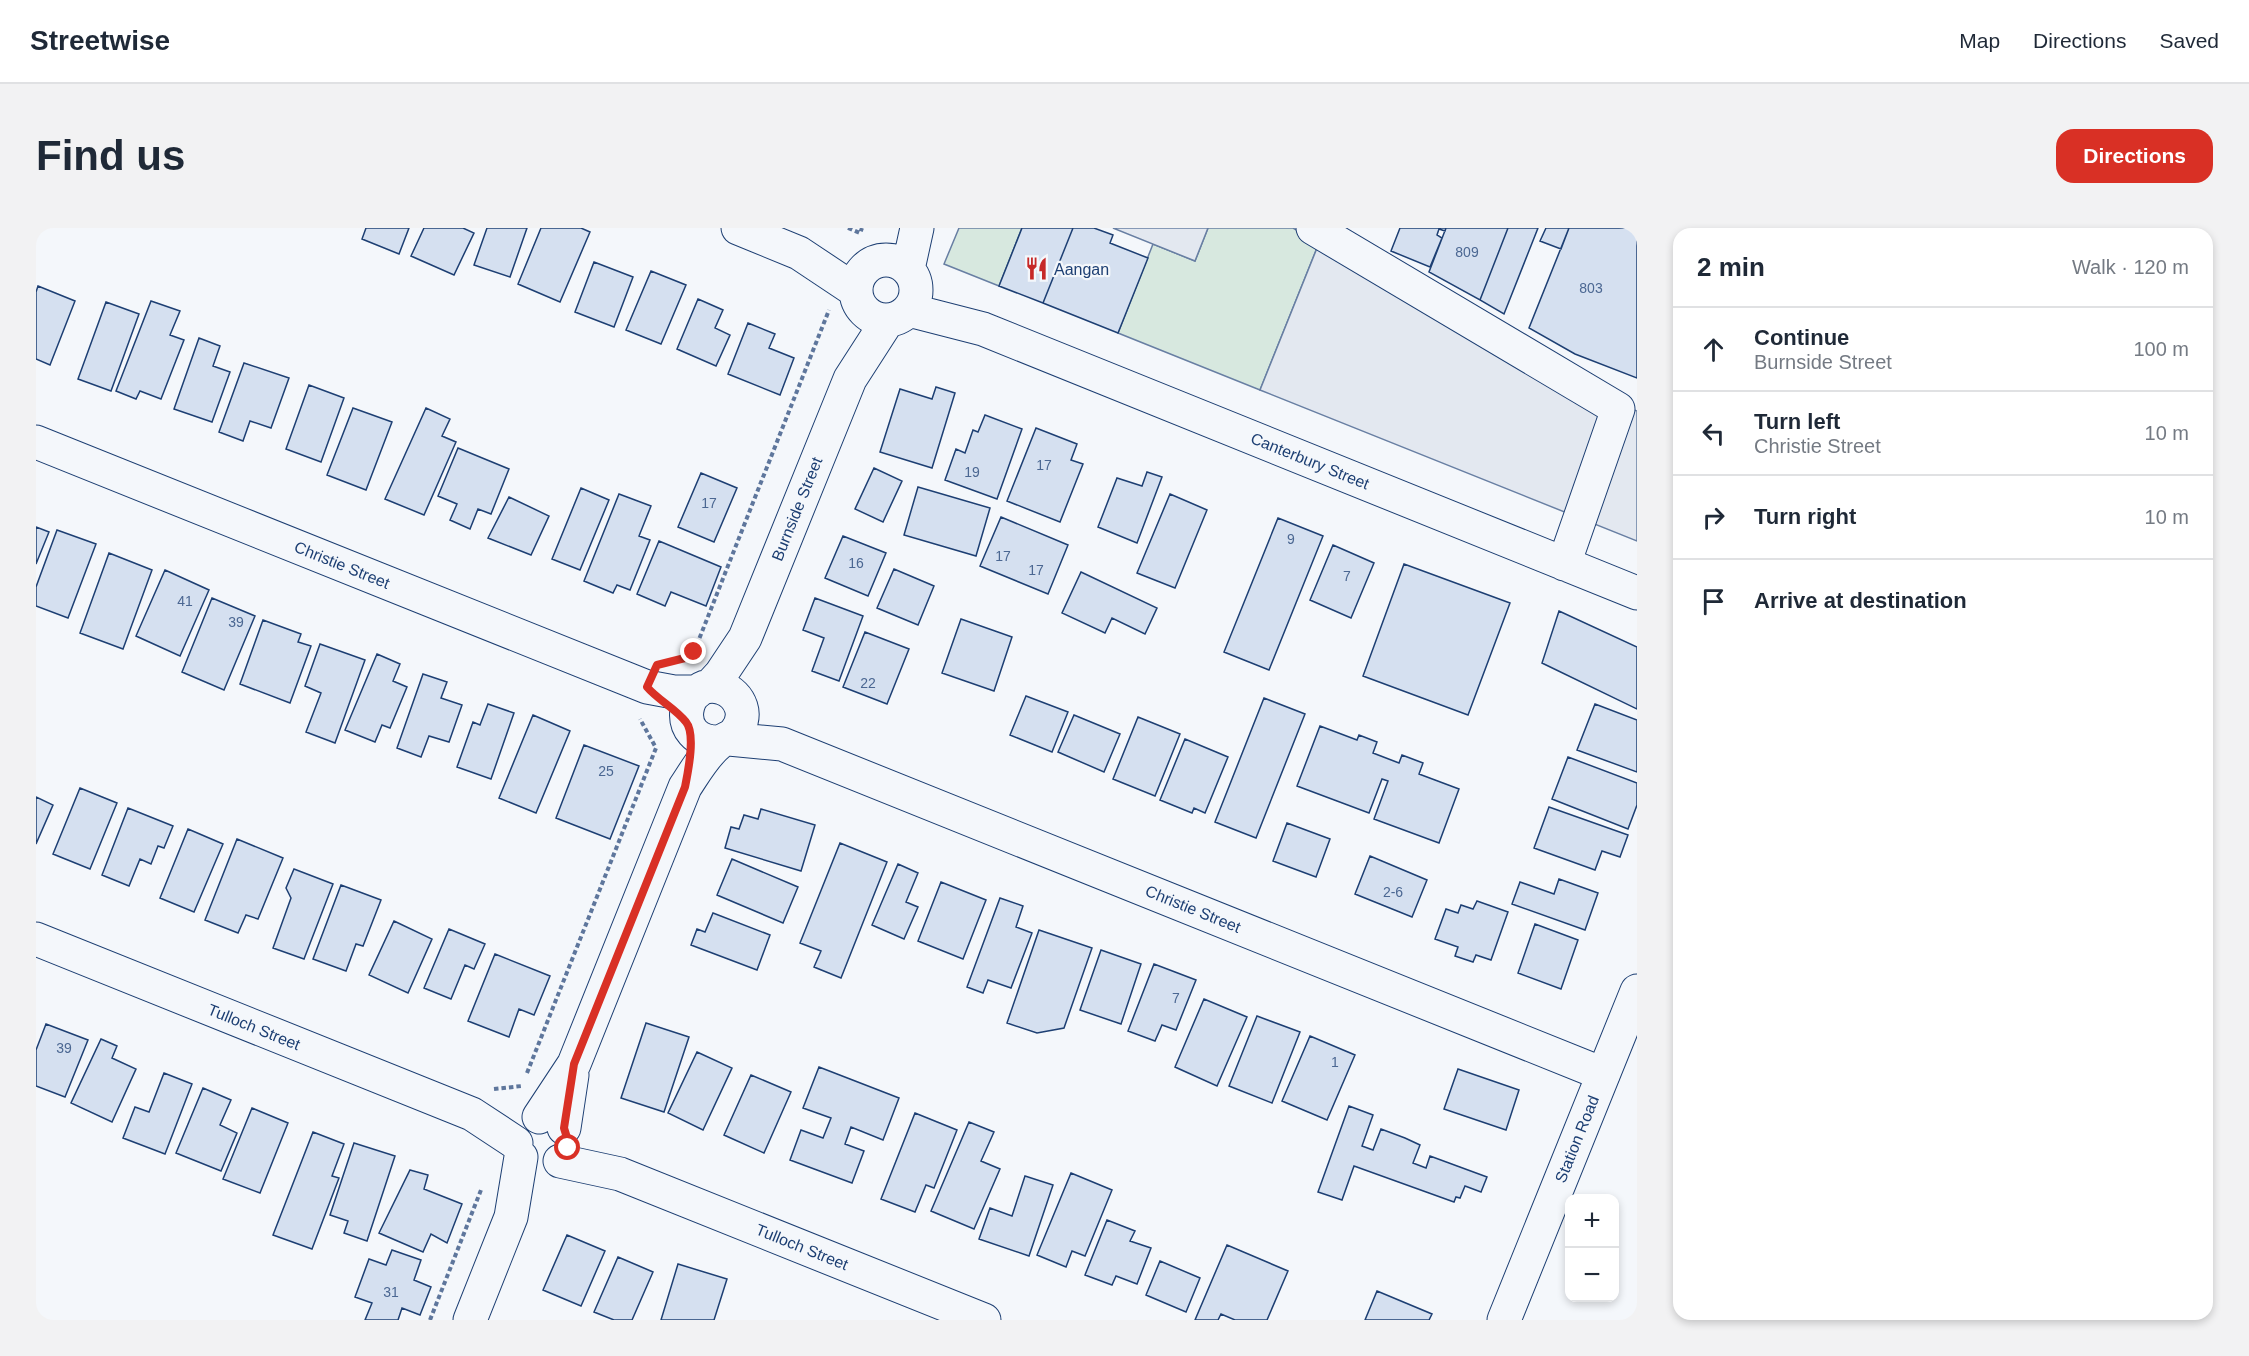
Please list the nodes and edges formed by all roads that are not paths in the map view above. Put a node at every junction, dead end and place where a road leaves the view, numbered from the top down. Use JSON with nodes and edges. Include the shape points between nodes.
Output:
{"nodes":[{"id":1,"x":738,"y":228,"type":"edge"},
{"id":2,"x":905,"y":228,"type":"edge"},
{"id":3,"x":917,"y":228,"type":"edge"},
{"id":4,"x":1313,"y":228,"type":"edge"},
{"id":5,"x":881,"y":291,"type":"junction"},
{"id":6,"x":36,"y":442,"type":"edge"},
{"id":7,"x":1564,"y":564,"type":"junction"},
{"id":8,"x":1637,"y":593,"type":"edge"},
{"id":9,"x":711,"y":706,"type":"junction"},
{"id":10,"x":724,"y":740,"type":"junction"},
{"id":11,"x":782,"y":744,"type":"junction"},
{"id":12,"x":685,"y":787,"type":"junction"},
{"id":13,"x":36,"y":939,"type":"edge"},
{"id":14,"x":1637,"y":992,"type":"edge"},
{"id":15,"x":1604,"y":1074,"type":"junction"},
{"id":16,"x":543,"y":1142,"type":"junction"},
{"id":17,"x":470,"y":1320,"type":"edge"},
{"id":18,"x":984,"y":1320,"type":"edge"},
{"id":19,"x":1504,"y":1320,"type":"edge"}],
"edges":[{"from":1,"to":5,"type":"street","name":"Canterbury Street"},
{"from":2,"to":5,"type":"street","name":"Burnside Street"},
{"from":3,"to":5,"type":"street","name":"Burnside Street"},
{"from":4,"to":7,"type":"street","via":[[1618,409]]},
{"from":5,"to":7,"type":"street","name":"Canterbury Street"},
{"from":5,"to":9,"type":"street","name":"Burnside Street","via":[[850,379],[745,638],[739,672]]},
{"from":6,"to":9,"type":"street","name":"Christie Street","via":[[647,687]]},
{"from":7,"to":8,"type":"street","name":"Canterbury Street"},
{"from":9,"to":10,"type":"street","name":"Christie Street","via":[[703,740]]},
{"from":9,"to":11,"type":"street","name":"Christie Street","via":[[758,727]]},
{"from":9,"to":12,"type":"street","name":"Burnside Street","via":[[690,758]]},
{"from":10,"to":11,"type":"street","name":"Christie Street"},
{"from":10,"to":12,"type":"street","name":"Burnside Street","via":[[701,763]]},
{"from":11,"to":15,"type":"street","name":"Christie Street"},
{"from":12,"to":16,"type":"street","name":"Burnside Street"},
{"from":13,"to":16,"type":"street","name":"Tulloch Street"},
{"from":14,"to":15,"type":"street","name":"Station Road"},
{"from":15,"to":19,"type":"street","name":"Station Road"},
{"from":16,"to":17,"type":"street","name":"Burnside Street"},
{"from":16,"to":18,"type":"street","name":"Tulloch Street"}]}
